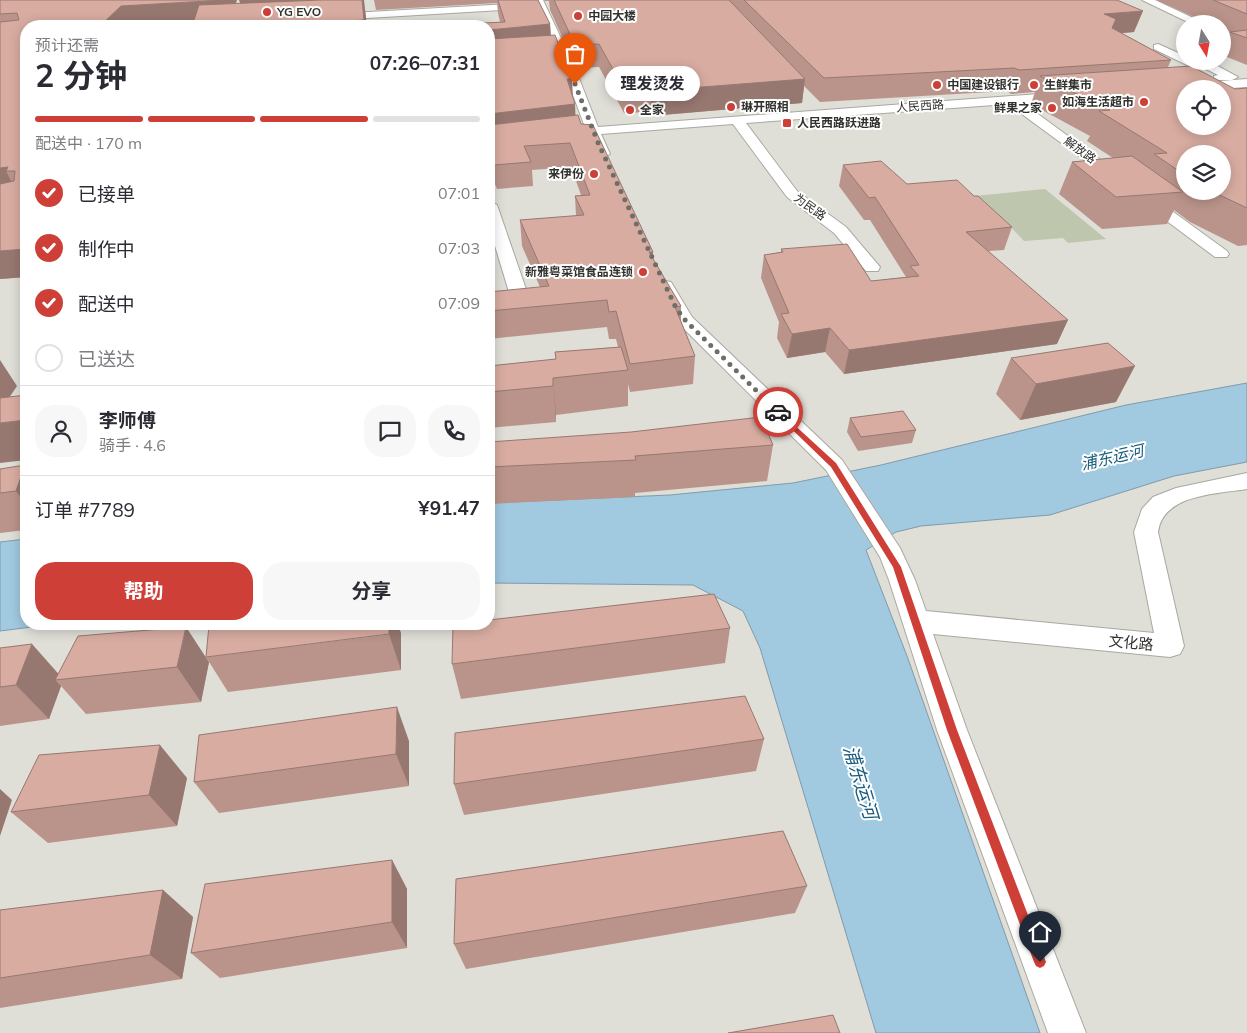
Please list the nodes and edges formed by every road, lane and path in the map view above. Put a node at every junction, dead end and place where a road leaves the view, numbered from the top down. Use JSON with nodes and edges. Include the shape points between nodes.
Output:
{"nodes":[{"id":1,"x":1147,"y":0,"type":"edge"},
{"id":2,"x":543,"y":4,"type":"edge"},
{"id":3,"x":452,"y":10,"type":"junction"},
{"id":4,"x":1181,"y":15,"type":"edge"},
{"id":5,"x":323,"y":18,"type":"edge"},
{"id":6,"x":454,"y":20,"type":"edge"},
{"id":7,"x":1231,"y":37,"type":"edge"},
{"id":8,"x":1247,"y":44,"type":"edge"},
{"id":9,"x":1158,"y":47,"type":"dead end"},
{"id":10,"x":1176,"y":56,"type":"edge"},
{"id":11,"x":1218,"y":70,"type":"edge"},
{"id":12,"x":1207,"y":80,"type":"edge"},
{"id":13,"x":1247,"y":83,"type":"edge"},
{"id":14,"x":1231,"y":84,"type":"edge"},
{"id":15,"x":1082,"y":95,"type":"edge"},
{"id":16,"x":1011,"y":100,"type":"junction"},
{"id":17,"x":736,"y":119,"type":"junction"},
{"id":18,"x":593,"y":130,"type":"junction"},
{"id":19,"x":562,"y":133,"type":"edge"},
{"id":20,"x":612,"y":171,"type":"edge"},
{"id":21,"x":495,"y":222,"type":"edge"},
{"id":22,"x":1221,"y":254,"type":"dead end"},
{"id":23,"x":656,"y":267,"type":"edge"},
{"id":24,"x":872,"y":267,"type":"dead end"},
{"id":25,"x":518,"y":292,"type":"edge"},
{"id":26,"x":1247,"y":482,"type":"edge"},
{"id":27,"x":915,"y":621,"type":"junction"},
{"id":28,"x":1067,"y":1033,"type":"edge"}],
"edges":[{"from":1,"to":4,"type":"street"},
{"from":2,"to":3,"type":"street"},
{"from":2,"to":18,"type":"street","via":[[556,50]]},
{"from":3,"to":5,"type":"street","via":[[381,10]]},
{"from":3,"to":6,"type":"street"},
{"from":7,"to":8,"type":"street"},
{"from":9,"to":10,"type":"street"},
{"from":11,"to":12,"type":"street","via":[[1232,77]]},
{"from":13,"to":14,"type":"street"},
{"from":15,"to":16,"type":"street","name":"人民西路"},
{"from":16,"to":17,"type":"street","name":"人民西路","via":[[817,109]]},
{"from":16,"to":22,"type":"street","name":"解放路"},
{"from":17,"to":18,"type":"street","name":"人民西路"},
{"from":17,"to":24,"type":"street","name":"为民路","via":[[792,194],[840,230]]},
{"from":18,"to":19,"type":"street","name":"人民西路"},
{"from":18,"to":20,"type":"street"},
{"from":21,"to":25,"type":"street"},
{"from":23,"to":27,"type":"street","via":[[685,320],[834,465],[890,555]]},
{"from":26,"to":27,"type":"street","name":"文化路","via":[[1180,495],[1152,511],[1146,532],[1170,646]]},
{"from":27,"to":28,"type":"street","via":[[952,730]]}]}
